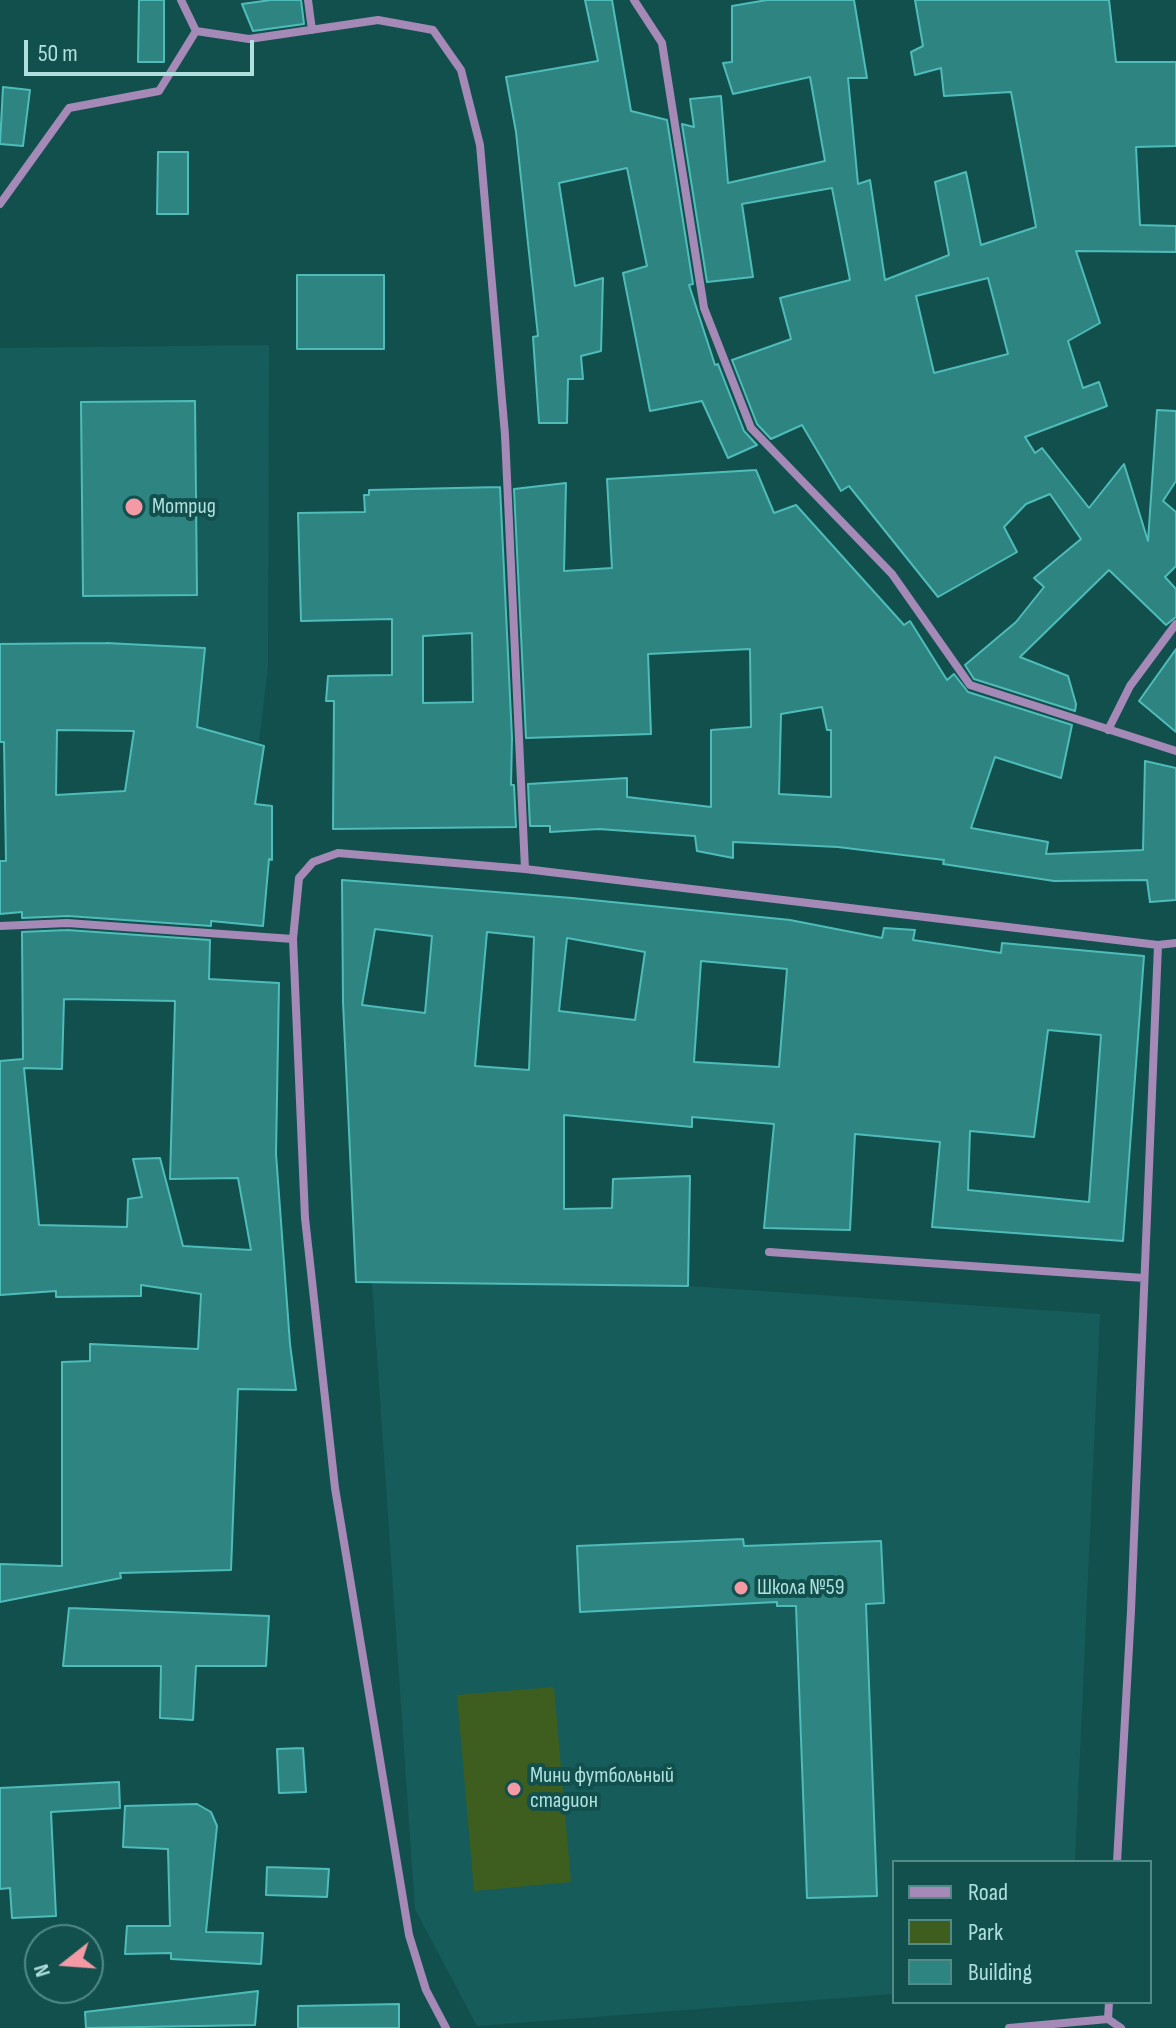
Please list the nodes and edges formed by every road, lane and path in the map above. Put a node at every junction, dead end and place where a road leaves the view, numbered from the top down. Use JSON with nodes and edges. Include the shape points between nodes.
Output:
{"nodes":[{"id":1,"x":181,"y":0,"type":"edge"},
{"id":2,"x":308,"y":0,"type":"edge"},
{"id":3,"x":634,"y":0,"type":"edge"},
{"id":4,"x":312,"y":30,"type":"junction"},
{"id":5,"x":196,"y":31,"type":"junction"},
{"id":6,"x":0,"y":204,"type":"edge"},
{"id":7,"x":1176,"y":624,"type":"edge"},
{"id":8,"x":1108,"y":730,"type":"junction"},
{"id":9,"x":1176,"y":751,"type":"edge"},
{"id":10,"x":525,"y":869,"type":"junction"},
{"id":11,"x":0,"y":926,"type":"edge"},
{"id":12,"x":293,"y":939,"type":"junction"},
{"id":13,"x":1176,"y":943,"type":"edge"},
{"id":14,"x":1158,"y":945,"type":"junction"},
{"id":15,"x":769,"y":1252,"type":"dead end"},
{"id":16,"x":1144,"y":1278,"type":"junction"},
{"id":17,"x":1117,"y":1860,"type":"edge"},
{"id":18,"x":1109,"y":2004,"type":"edge"},
{"id":19,"x":1108,"y":2019,"type":"junction"},
{"id":20,"x":446,"y":2028,"type":"edge"},
{"id":21,"x":1009,"y":2028,"type":"edge"},
{"id":22,"x":1121,"y":2028,"type":"edge"}],
"edges":[{"from":1,"to":5,"type":"street"},
{"from":2,"to":4,"type":"street"},
{"from":3,"to":8,"type":"street","via":[[662,43],[704,308],[751,428],[892,574],[970,685]]},
{"from":4,"to":5,"type":"street","via":[[249,39]]},
{"from":4,"to":10,"type":"street","via":[[378,20],[433,30],[461,70],[480,145],[505,435]]},
{"from":5,"to":6,"type":"street","via":[[159,91],[69,108]]},
{"from":7,"to":8,"type":"street","via":[[1130,686]]},
{"from":8,"to":9,"type":"street"},
{"from":10,"to":12,"type":"street","via":[[338,853],[313,862],[299,878]]},
{"from":10,"to":14,"type":"street"},
{"from":11,"to":12,"type":"street","via":[[67,923]]},
{"from":12,"to":20,"type":"street","via":[[305,1218],[335,1488],[409,1935],[426,1990]]},
{"from":13,"to":14,"type":"street"},
{"from":14,"to":16,"type":"street"},
{"from":15,"to":16,"type":"street"},
{"from":16,"to":17,"type":"street"},
{"from":18,"to":19,"type":"street"},
{"from":19,"to":21,"type":"street"},
{"from":19,"to":22,"type":"street"}]}
